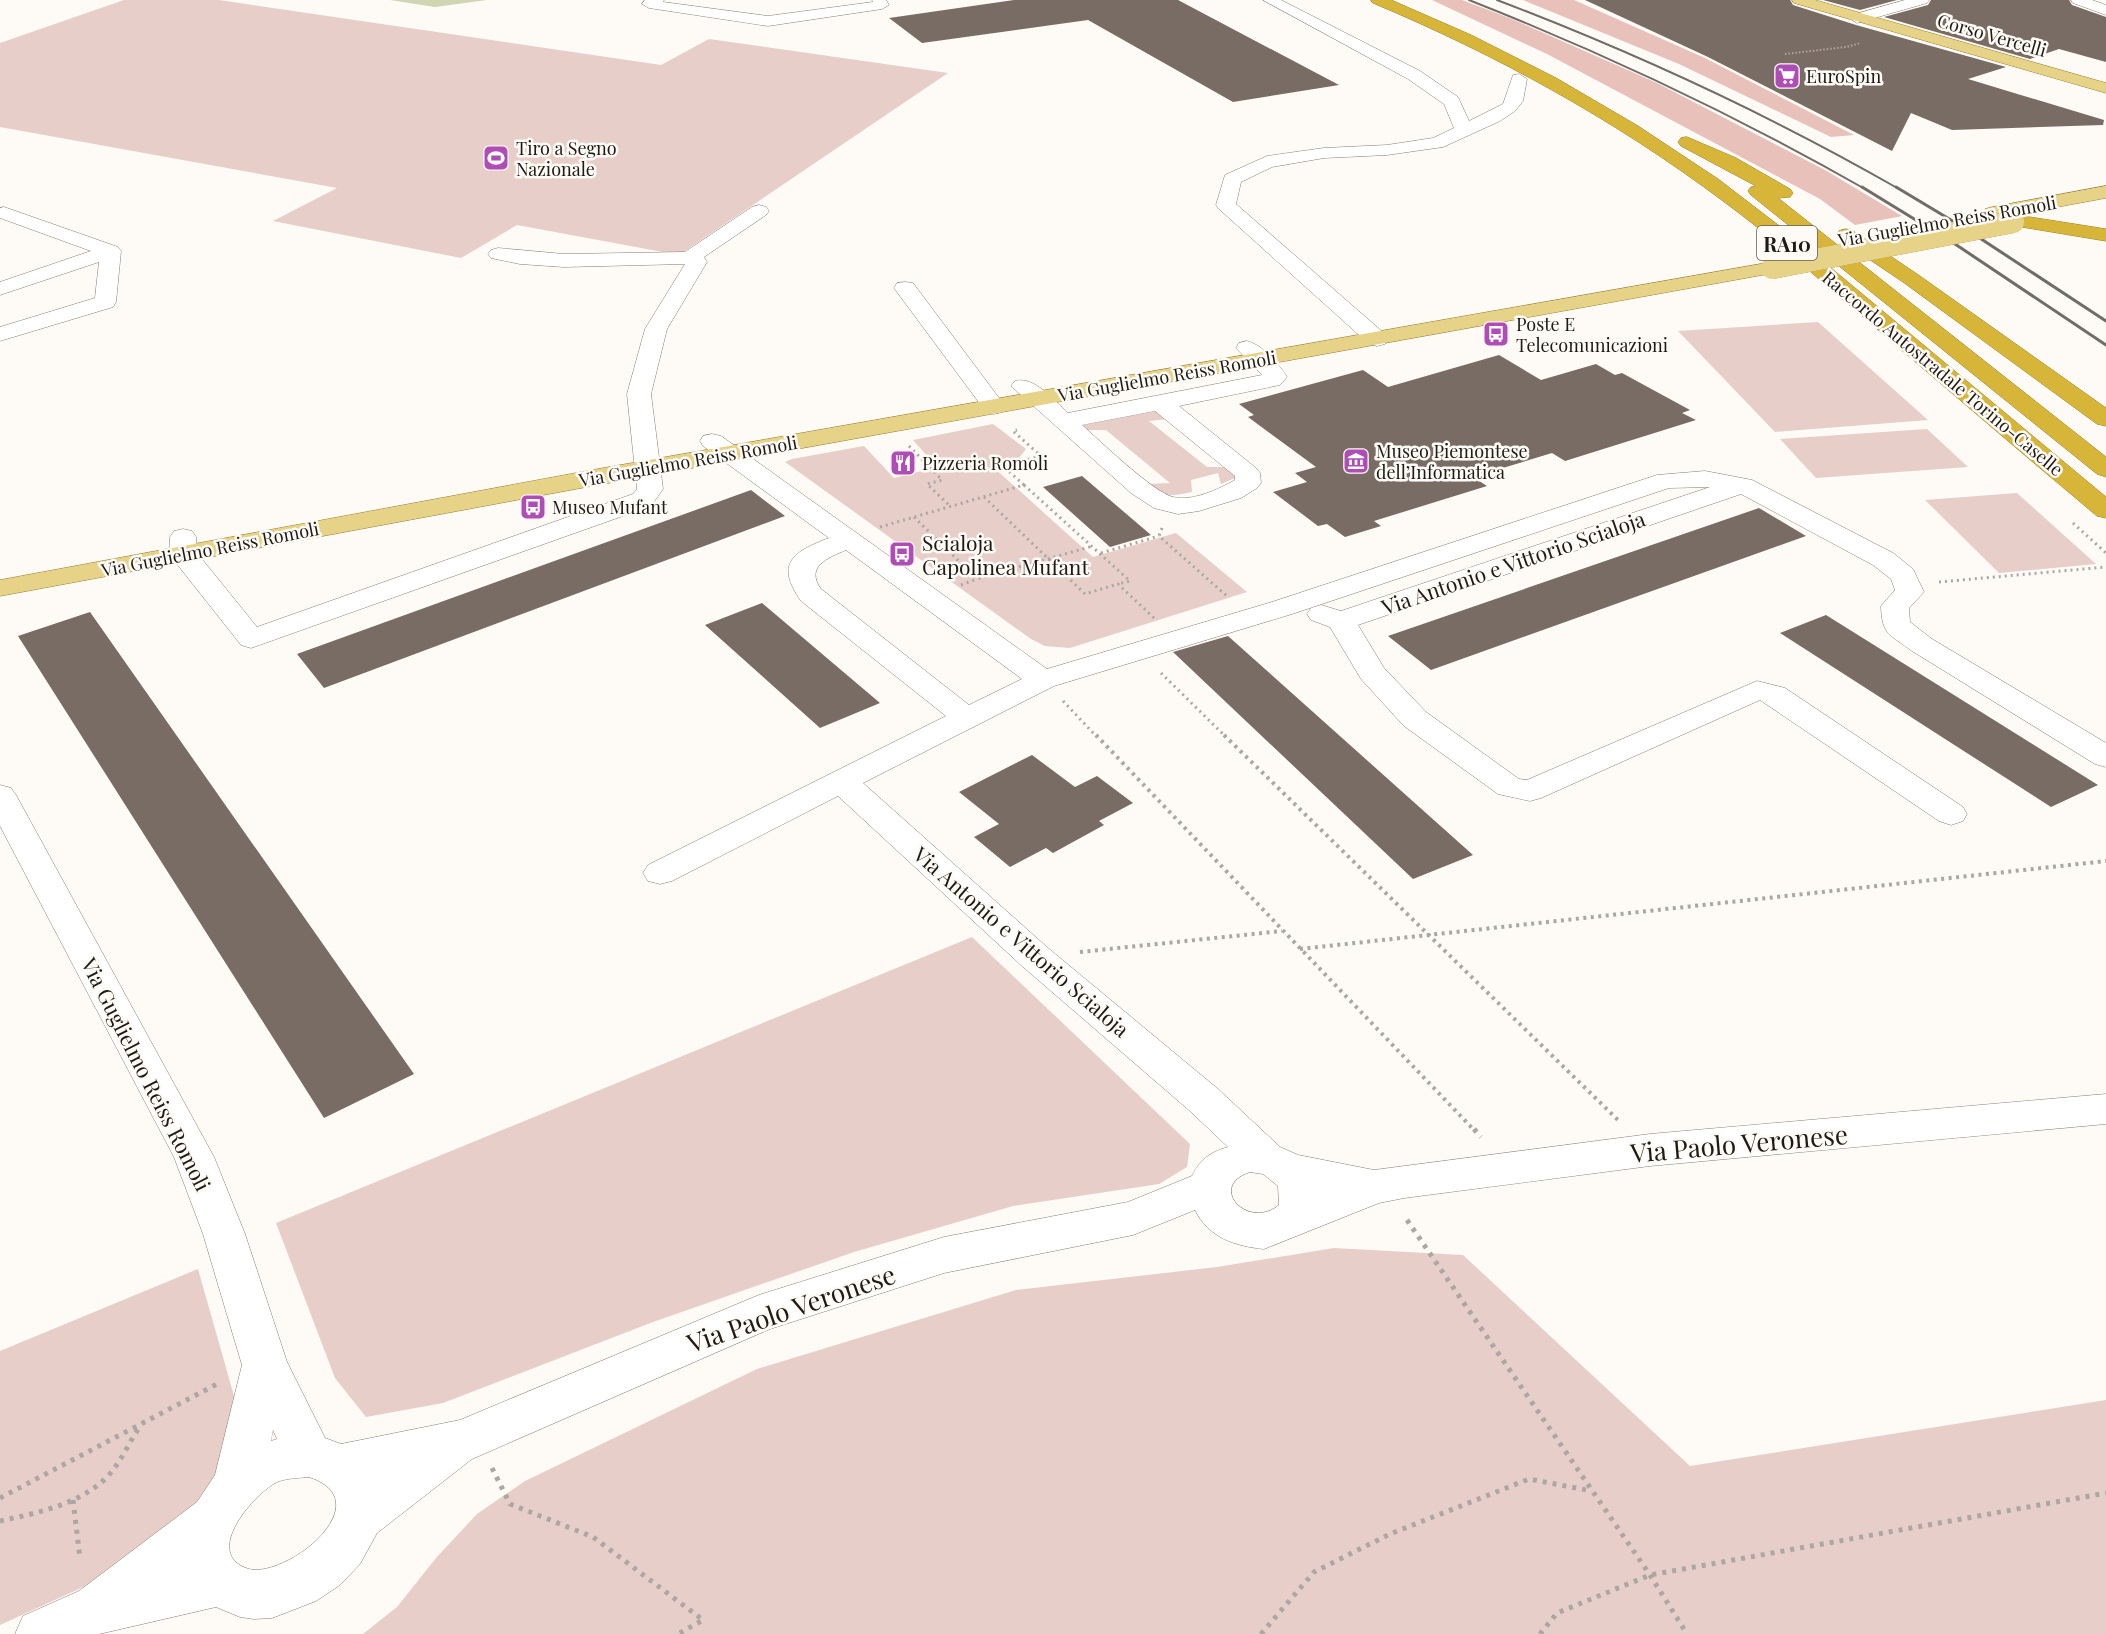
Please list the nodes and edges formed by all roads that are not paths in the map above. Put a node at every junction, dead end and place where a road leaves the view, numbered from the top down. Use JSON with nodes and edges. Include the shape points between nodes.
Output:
{"nodes":[{"id":1,"x":728,"y":0,"type":"edge"},
{"id":2,"x":879,"y":0,"type":"edge"},
{"id":3,"x":1270,"y":0,"type":"edge"},
{"id":4,"x":1378,"y":0,"type":"edge"},
{"id":5,"x":1411,"y":0,"type":"edge"},
{"id":6,"x":1799,"y":0,"type":"edge"},
{"id":7,"x":1836,"y":0,"type":"edge"},
{"id":8,"x":1922,"y":0,"type":"edge"},
{"id":9,"x":2079,"y":0,"type":"edge"},
{"id":10,"x":661,"y":4,"type":"edge"},
{"id":11,"x":762,"y":6,"type":"dead end"},
{"id":12,"x":1883,"y":10,"type":"junction"},
{"id":13,"x":2106,"y":10,"type":"edge"},
{"id":14,"x":703,"y":13,"type":"junction"},
{"id":15,"x":1857,"y":18,"type":"junction"},
{"id":16,"x":1562,"y":70,"type":"dead end"},
{"id":17,"x":2106,"y":76,"type":"edge"},
{"id":18,"x":1519,"y":79,"type":"dead end"},
{"id":19,"x":1583,"y":82,"type":"dead end"},
{"id":20,"x":2106,"y":88,"type":"edge"},
{"id":21,"x":1610,"y":96,"type":"dead end"},
{"id":22,"x":1464,"y":129,"type":"junction"},
{"id":23,"x":2106,"y":192,"type":"edge"},
{"id":24,"x":2106,"y":205,"type":"edge"},
{"id":25,"x":759,"y":211,"type":"dead end"},
{"id":26,"x":4,"y":213,"type":"dead end"},
{"id":27,"x":2015,"y":222,"type":"junction"},
{"id":28,"x":2106,"y":235,"type":"edge"},
{"id":29,"x":111,"y":251,"type":"junction"},
{"id":30,"x":498,"y":254,"type":"dead end"},
{"id":31,"x":689,"y":258,"type":"junction"},
{"id":32,"x":1763,"y":262,"type":"junction"},
{"id":33,"x":905,"y":288,"type":"dead end"},
{"id":34,"x":0,"y":289,"type":"edge"},
{"id":35,"x":1370,"y":333,"type":"junction"},
{"id":36,"x":0,"y":334,"type":"edge"},
{"id":37,"x":1253,"y":354,"type":"junction"},
{"id":38,"x":1030,"y":393,"type":"junction"},
{"id":39,"x":989,"y":400,"type":"junction"},
{"id":40,"x":1160,"y":403,"type":"junction"},
{"id":41,"x":2106,"y":419,"type":"edge"},
{"id":42,"x":1063,"y":421,"type":"junction"},
{"id":43,"x":2016,"y":436,"type":"junction"},
{"id":44,"x":721,"y":447,"type":"junction"},
{"id":45,"x":646,"y":460,"type":"junction"},
{"id":46,"x":2106,"y":469,"type":"edge"},
{"id":47,"x":1743,"y":485,"type":"junction"},
{"id":48,"x":2106,"y":510,"type":"edge"},
{"id":49,"x":2106,"y":522,"type":"edge"},
{"id":50,"x":849,"y":540,"type":"junction"},
{"id":51,"x":183,"y":545,"type":"junction"},
{"id":52,"x":0,"y":570,"type":"edge"},
{"id":53,"x":0,"y":588,"type":"edge"},
{"id":54,"x":1282,"y":608,"type":"junction"},
{"id":55,"x":1341,"y":621,"type":"junction"},
{"id":56,"x":1043,"y":680,"type":"junction"},
{"id":57,"x":968,"y":719,"type":"junction"},
{"id":58,"x":2106,"y":757,"type":"edge"},
{"id":59,"x":842,"y":781,"type":"junction"},
{"id":60,"x":0,"y":795,"type":"edge"},
{"id":61,"x":1951,"y":814,"type":"dead end"},
{"id":62,"x":660,"y":873,"type":"dead end"},
{"id":63,"x":1204,"y":1100,"type":"junction"},
{"id":64,"x":2106,"y":1109,"type":"edge"},
{"id":65,"x":1277,"y":1164,"type":"junction"},
{"id":66,"x":1374,"y":1187,"type":"junction"},
{"id":67,"x":1219,"y":1190,"type":"junction"},
{"id":68,"x":1288,"y":1222,"type":"junction"},
{"id":69,"x":265,"y":1365,"type":"junction"},
{"id":70,"x":477,"y":1452,"type":"junction"},
{"id":71,"x":326,"y":1460,"type":"junction"},
{"id":72,"x":224,"y":1501,"type":"junction"},
{"id":73,"x":359,"y":1517,"type":"junction"},
{"id":74,"x":220,"y":1582,"type":"junction"},
{"id":75,"x":90,"y":1611,"type":"junction"},
{"id":76,"x":41,"y":1634,"type":"edge"}],
"edges":[{"from":1,"to":10,"type":"street"},
{"from":2,"to":14,"type":"street","via":[[882,5],[768,21]]},
{"from":3,"to":22,"type":"street","via":[[1414,75],[1452,101]]},
{"from":4,"to":43,"type":"highway","name":"Raccordo Autostradale Torino-Caselle","number":"RA10","via":[[1539,76],[1712,184]]},
{"from":5,"to":16,"type":"highway"},
{"from":6,"to":15,"type":"main road","name":"Corso Vercelli"},
{"from":7,"to":12,"type":"main road","name":"Corso Vercelli"},
{"from":8,"to":12,"type":"street"},
{"from":9,"to":13,"type":"street"},
{"from":10,"to":14,"type":"street"},
{"from":11,"to":14,"type":"street"},
{"from":12,"to":15,"type":"street"},
{"from":12,"to":17,"type":"main road","name":"Corso Vercelli"},
{"from":15,"to":20,"type":"main road","name":"Corso Vercelli"},
{"from":18,"to":22,"type":"street","via":[[1518,96],[1510,109]]},
{"from":19,"to":21,"type":"highway"},
{"from":22,"to":35,"type":"street","via":[[1437,143],[1267,162],[1232,179],[1226,205]]},
{"from":23,"to":32,"type":"main road","name":"Via Guglielmo Reiss Romoli"},
{"from":24,"to":27,"type":"main road","name":"Via Guglielmo Reiss Romoli"},
{"from":25,"to":31,"type":"street"},
{"from":26,"to":29,"type":"street"},
{"from":27,"to":28,"type":"highway"},
{"from":27,"to":32,"type":"main road","name":"Via Guglielmo Reiss Romoli","bridge":true},
{"from":29,"to":34,"type":"street"},
{"from":29,"to":36,"type":"street","via":[[105,302]]},
{"from":30,"to":31,"type":"street","via":[[568,261]]},
{"from":31,"to":45,"type":"street","via":[[697,262],[656,329],[639,394]]},
{"from":32,"to":35,"type":"main road","name":"Via Guglielmo Reiss Romoli"},
{"from":33,"to":39,"type":"street"},
{"from":35,"to":37,"type":"main road","name":"Via Guglielmo Reiss Romoli"},
{"from":37,"to":38,"type":"main road","name":"Via Guglielmo Reiss Romoli"},
{"from":37,"to":40,"type":"street","via":[[1272,372],[1272,380]]},
{"from":38,"to":39,"type":"main road","name":"Via Guglielmo Reiss Romoli"},
{"from":38,"to":42,"type":"street"},
{"from":39,"to":44,"type":"main road","name":"Via Guglielmo Reiss Romoli"},
{"from":40,"to":42,"type":"street"},
{"from":40,"to":42,"type":"street","via":[[1247,473],[1248,483],[1234,493],[1170,505],[1154,498]]},
{"from":41,"to":46,"type":"highway","name":"Raccordo Autostradale Torino-Caselle","number":"RA10","via":[[1910,278],[1781,192],[1678,137],[1754,187]]},
{"from":43,"to":48,"type":"highway","name":"Raccordo Autostradale Torino-Caselle","number":"RA10"},
{"from":43,"to":49,"type":"highway","number":"RA10"},
{"from":44,"to":45,"type":"main road","name":"Via Guglielmo Reiss Romoli"},
{"from":44,"to":50,"type":"street"},
{"from":45,"to":51,"type":"main road","name":"Via Guglielmo Reiss Romoli"},
{"from":45,"to":51,"type":"street","via":[[650,489],[642,500],[251,639]]},
{"from":47,"to":54,"type":"street","name":"Via Antonio e Vittorio Scialoja","via":[[1699,478],[1666,480]]},
{"from":47,"to":55,"type":"street","name":"Via Antonio e Vittorio Scialoja"},
{"from":47,"to":58,"type":"street","name":"Via Antonio e Vittorio Scialoja","via":[[1883,559],[1903,575],[1910,592],[1895,606],[1896,625],[1922,645]]},
{"from":50,"to":56,"type":"street"},
{"from":50,"to":57,"type":"street","via":[[814,554],[805,563],[802,584]]},
{"from":51,"to":52,"type":"main road","name":"Via Guglielmo Reiss Romoli"},
{"from":51,"to":53,"type":"main road","name":"Via Guglielmo Reiss Romoli"},
{"from":54,"to":55,"type":"street","name":"Via Antonio e Vittorio Scialoja","via":[[1315,611]]},
{"from":54,"to":56,"type":"street","name":"Via Antonio e Vittorio Scialoja"},
{"from":55,"to":61,"type":"street","via":[[1372,673],[1415,719],[1509,787],[1530,791],[1757,690],[1774,694]]},
{"from":56,"to":57,"type":"street","name":"Via Antonio e Vittorio Scialoja"},
{"from":57,"to":59,"type":"street","name":"Via Antonio e Vittorio Scialoja"},
{"from":59,"to":62,"type":"street","name":"Via Antonio e Vittorio Scialoja"},
{"from":59,"to":63,"type":"street","name":"Via Antonio e Vittorio Scialoja","via":[[1035,957]]},
{"from":60,"to":69,"type":"street","name":"Via Guglielmo Reiss Romoli","via":[[194,1157],[224,1234]]},
{"from":63,"to":65,"type":"street","name":"Via Antonio e Vittorio Scialoja"},
{"from":63,"to":67,"type":"street"},
{"from":64,"to":66,"type":"street","name":"Via Paolo Veronese","via":[[1650,1150]]},
{"from":65,"to":66,"type":"street","name":"Via Paolo Veronese"},
{"from":65,"to":67,"type":"street","via":[[1250,1156],[1235,1158]]},
{"from":65,"to":68,"type":"street","via":[[1297,1179],[1301,1191],[1297,1214]]},
{"from":66,"to":68,"type":"street","name":"Via Paolo Veronese"},
{"from":67,"to":68,"type":"street","via":[[1250,1231],[1278,1228]]},
{"from":67,"to":70,"type":"street","name":"Via Paolo Veronese","via":[[1133,1218],[944,1255],[759,1314]]},
{"from":69,"to":71,"type":"street"},
{"from":69,"to":72,"type":"street"},
{"from":70,"to":71,"type":"street","name":"Via Paolo Veronese"},
{"from":70,"to":73,"type":"street","name":"Via Paolo Veronese"},
{"from":71,"to":72,"type":"street","via":[[284,1458],[259,1468]]},
{"from":71,"to":73,"type":"street","via":[[355,1479],[360,1497]]},
{"from":72,"to":74,"type":"street","via":[[205,1542],[208,1565]]},
{"from":72,"to":75,"type":"street"},
{"from":73,"to":74,"type":"street","via":[[334,1560],[312,1578],[287,1590],[238,1592]]},
{"from":74,"to":75,"type":"street"},
{"from":75,"to":76,"type":"street"}]}
